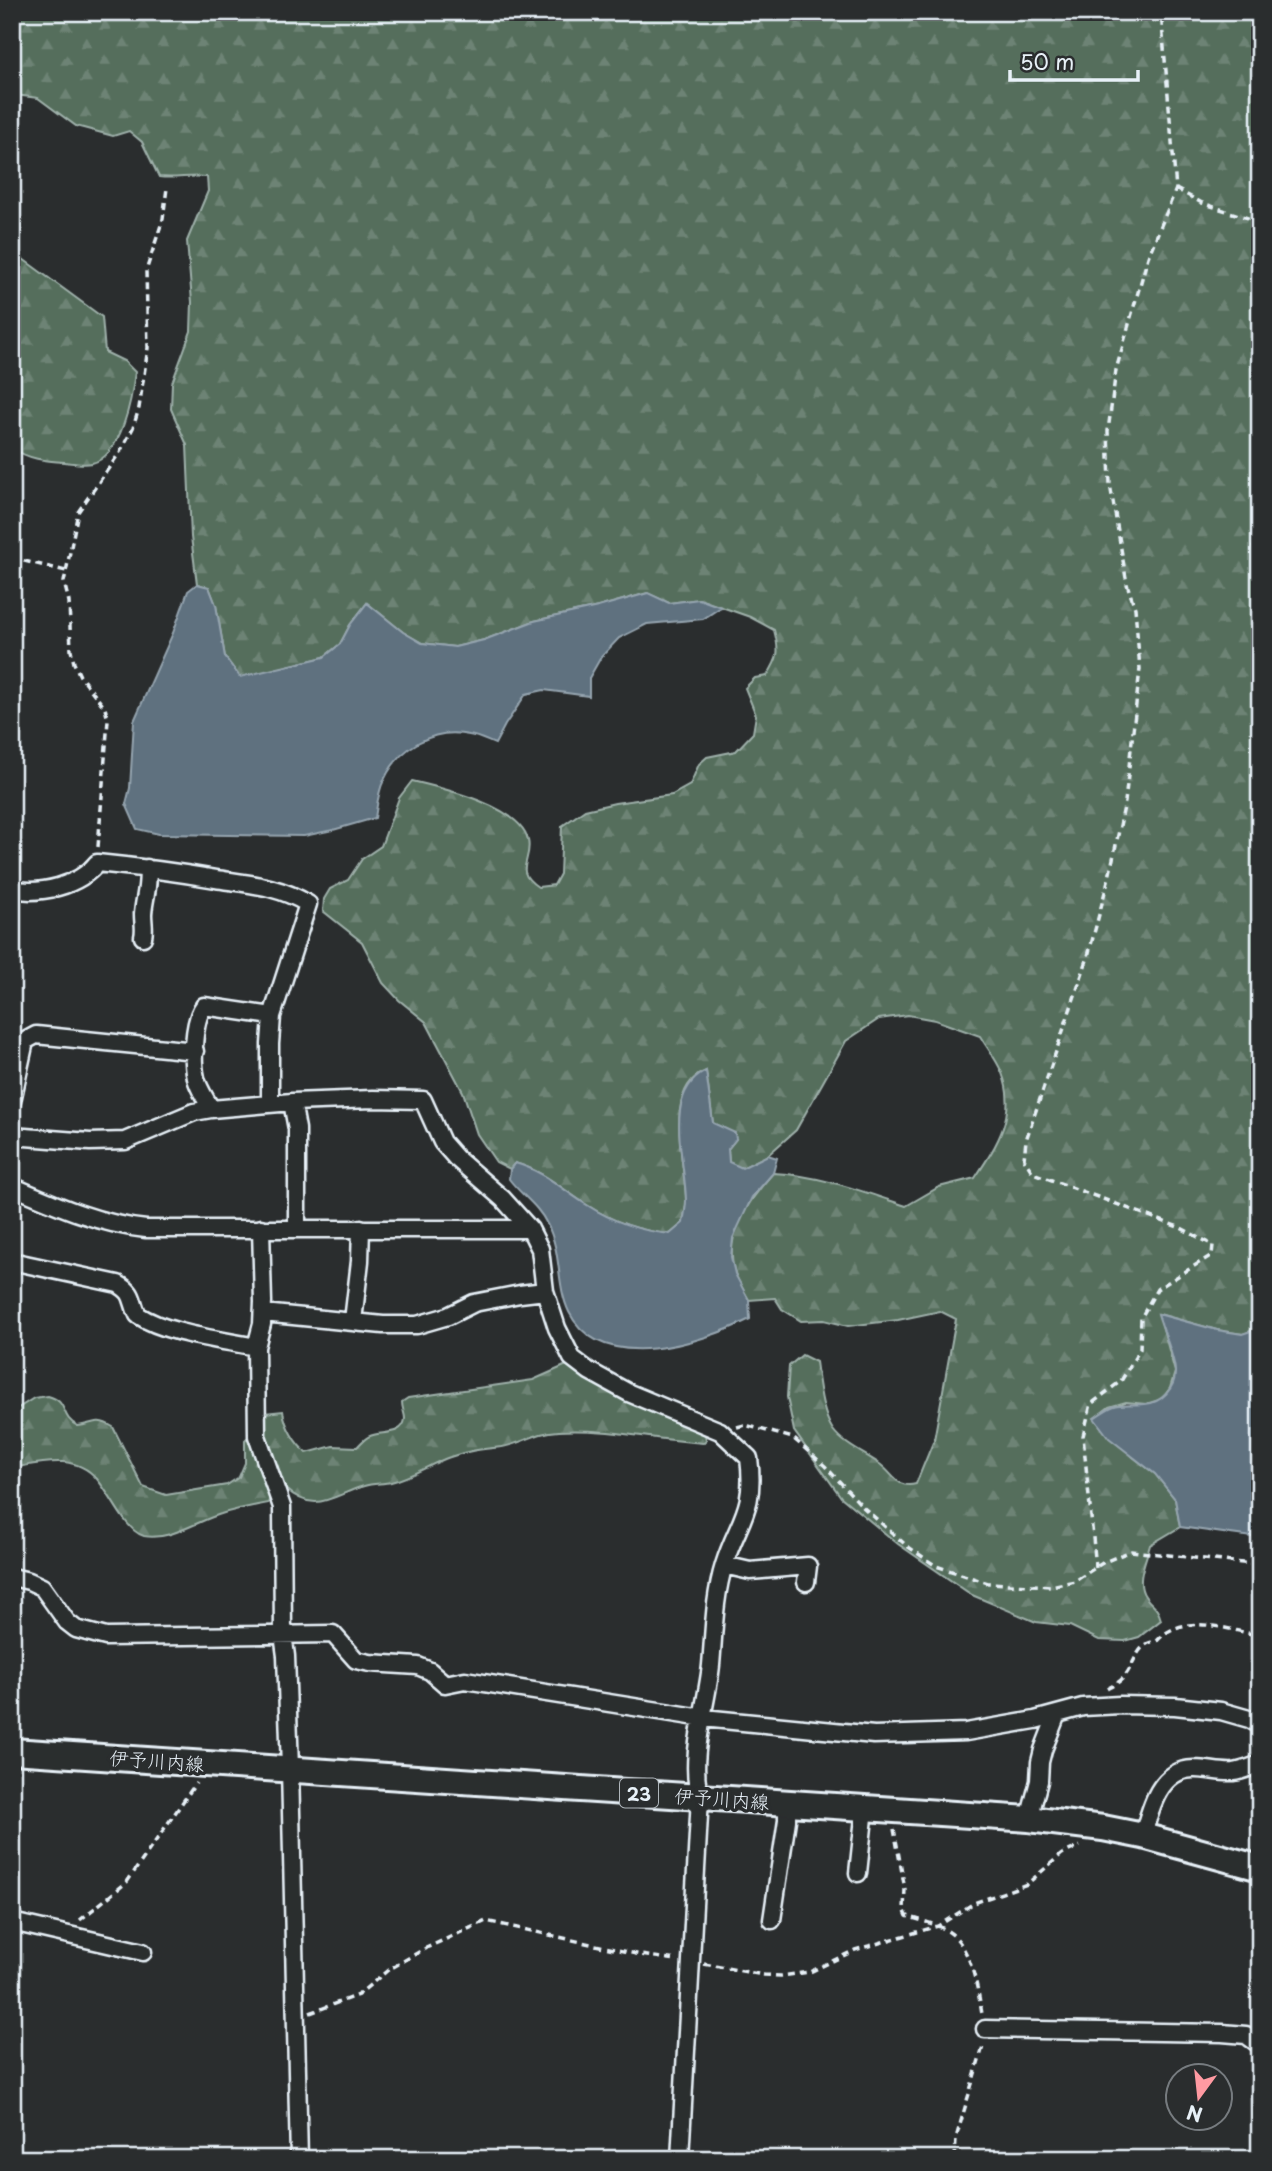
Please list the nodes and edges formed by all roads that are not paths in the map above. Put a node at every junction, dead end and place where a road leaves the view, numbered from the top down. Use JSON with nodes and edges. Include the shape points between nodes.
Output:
{"nodes":[{"id":1,"x":147,"y":868,"type":"junction"},
{"id":2,"x":12,"y":889,"type":"edge"},
{"id":3,"x":143,"y":937,"type":"dead end"},
{"id":4,"x":272,"y":1016,"type":"junction"},
{"id":5,"x":195,"y":1051,"type":"junction"},
{"id":6,"x":12,"y":1101,"type":"edge"},
{"id":7,"x":292,"y":1102,"type":"junction"},
{"id":8,"x":270,"y":1104,"type":"junction"},
{"id":9,"x":211,"y":1109,"type":"junction"},
{"id":10,"x":12,"y":1136,"type":"edge"},
{"id":11,"x":12,"y":1186,"type":"edge"},
{"id":12,"x":261,"y":1228,"type":"junction"},
{"id":13,"x":297,"y":1228,"type":"junction"},
{"id":14,"x":361,"y":1228,"type":"junction"},
{"id":15,"x":530,"y":1229,"type":"junction"},
{"id":16,"x":14,"y":1258,"type":"edge"},
{"id":17,"x":545,"y":1291,"type":"junction"},
{"id":18,"x":263,"y":1313,"type":"junction"},
{"id":19,"x":353,"y":1321,"type":"junction"},
{"id":20,"x":256,"y":1346,"type":"junction"},
{"id":21,"x":724,"y":1565,"type":"junction"},
{"id":22,"x":12,"y":1577,"type":"edge"},
{"id":23,"x":806,"y":1583,"type":"dead end"},
{"id":24,"x":282,"y":1634,"type":"junction"},
{"id":25,"x":1057,"y":1714,"type":"junction"},
{"id":26,"x":703,"y":1718,"type":"junction"},
{"id":27,"x":1260,"y":1725,"type":"edge"},
{"id":28,"x":12,"y":1751,"type":"edge"},
{"id":29,"x":1260,"y":1764,"type":"edge"},
{"id":30,"x":290,"y":1768,"type":"junction"},
{"id":31,"x":700,"y":1797,"type":"junction"},
{"id":32,"x":787,"y":1803,"type":"junction"},
{"id":33,"x":864,"y":1808,"type":"junction"},
{"id":34,"x":1029,"y":1819,"type":"junction"},
{"id":35,"x":1143,"y":1836,"type":"junction"},
{"id":36,"x":1260,"y":1868,"type":"edge"},
{"id":37,"x":858,"y":1873,"type":"dead end"},
{"id":38,"x":772,"y":1920,"type":"dead end"},
{"id":39,"x":12,"y":1922,"type":"edge"},
{"id":40,"x":143,"y":1952,"type":"dead end"},
{"id":41,"x":985,"y":2029,"type":"road end"},
{"id":42,"x":1260,"y":2045,"type":"edge"},
{"id":43,"x":299,"y":2159,"type":"edge"},
{"id":44,"x":680,"y":2159,"type":"edge"}],
"edges":[{"from":1,"to":2,"type":"street","via":[[97,863],[81,877],[47,890]]},
{"from":1,"to":3,"type":"street"},
{"from":1,"to":4,"type":"street","via":[[270,887],[308,904]]},
{"from":4,"to":5,"type":"street","via":[[204,1006],[195,1028]]},
{"from":4,"to":8,"type":"street"},
{"from":5,"to":6,"type":"street","via":[[36,1035],[25,1041]]},
{"from":5,"to":9,"type":"street","via":[[196,1080]]},
{"from":7,"to":8,"type":"street"},
{"from":7,"to":13,"type":"street","via":[[297,1129]]},
{"from":7,"to":15,"type":"street","via":[[424,1100],[443,1142],[456,1158]]},
{"from":8,"to":9,"type":"street"},
{"from":9,"to":10,"type":"street","via":[[125,1141]]},
{"from":11,"to":12,"type":"street","via":[[89,1218],[124,1227]]},
{"from":12,"to":13,"type":"street"},
{"from":12,"to":18,"type":"street"},
{"from":13,"to":14,"type":"street"},
{"from":14,"to":15,"type":"street"},
{"from":14,"to":19,"type":"street"},
{"from":15,"to":17,"type":"street","via":[[540,1249]]},
{"from":16,"to":20,"type":"street","via":[[118,1284],[128,1289],[138,1315],[146,1320]]},
{"from":17,"to":19,"type":"street","via":[[474,1303],[417,1325]]},
{"from":17,"to":21,"type":"street","via":[[572,1358],[629,1392],[720,1431],[749,1458],[751,1495]]},
{"from":18,"to":19,"type":"street"},
{"from":18,"to":20,"type":"street"},
{"from":20,"to":24,"type":"street","via":[[257,1436],[282,1507]]},
{"from":21,"to":23,"type":"street","via":[[750,1571],[808,1566]]},
{"from":21,"to":26,"type":"street"},
{"from":22,"to":24,"type":"street","via":[[42,1587],[76,1629],[106,1637]]},
{"from":24,"to":26,"type":"street","via":[[333,1634],[356,1660],[418,1666],[445,1684],[465,1680]]},
{"from":24,"to":30,"type":"street"},
{"from":25,"to":26,"type":"street","via":[[965,1732],[874,1735]]},
{"from":25,"to":27,"type":"street","via":[[1083,1707],[1175,1706],[1221,1712]]},
{"from":25,"to":34,"type":"street","via":[[1040,1762]]},
{"from":26,"to":31,"type":"street","via":[[696,1760]]},
{"from":28,"to":30,"type":"main road","name":"伊予川内線","number":"23"},
{"from":29,"to":35,"type":"street","via":[[1236,1772],[1178,1771],[1153,1801]]},
{"from":30,"to":31,"type":"main road","name":"伊予川内線","number":"23"},
{"from":30,"to":43,"type":"street"},
{"from":31,"to":32,"type":"main road","name":"伊予川内線","number":"23"},
{"from":31,"to":44,"type":"street"},
{"from":32,"to":33,"type":"main road","name":"伊予川内線","number":"23"},
{"from":32,"to":38,"type":"street"},
{"from":33,"to":34,"type":"main road","name":"伊予川内線","number":"23"},
{"from":33,"to":37,"type":"street"},
{"from":34,"to":35,"type":"main road","name":"伊予川内線","number":"23"},
{"from":35,"to":36,"type":"main road","name":"伊予川内線","number":"23"},
{"from":39,"to":40,"type":"street"},
{"from":41,"to":42,"type":"street","via":[[1236,2034]]}]}
